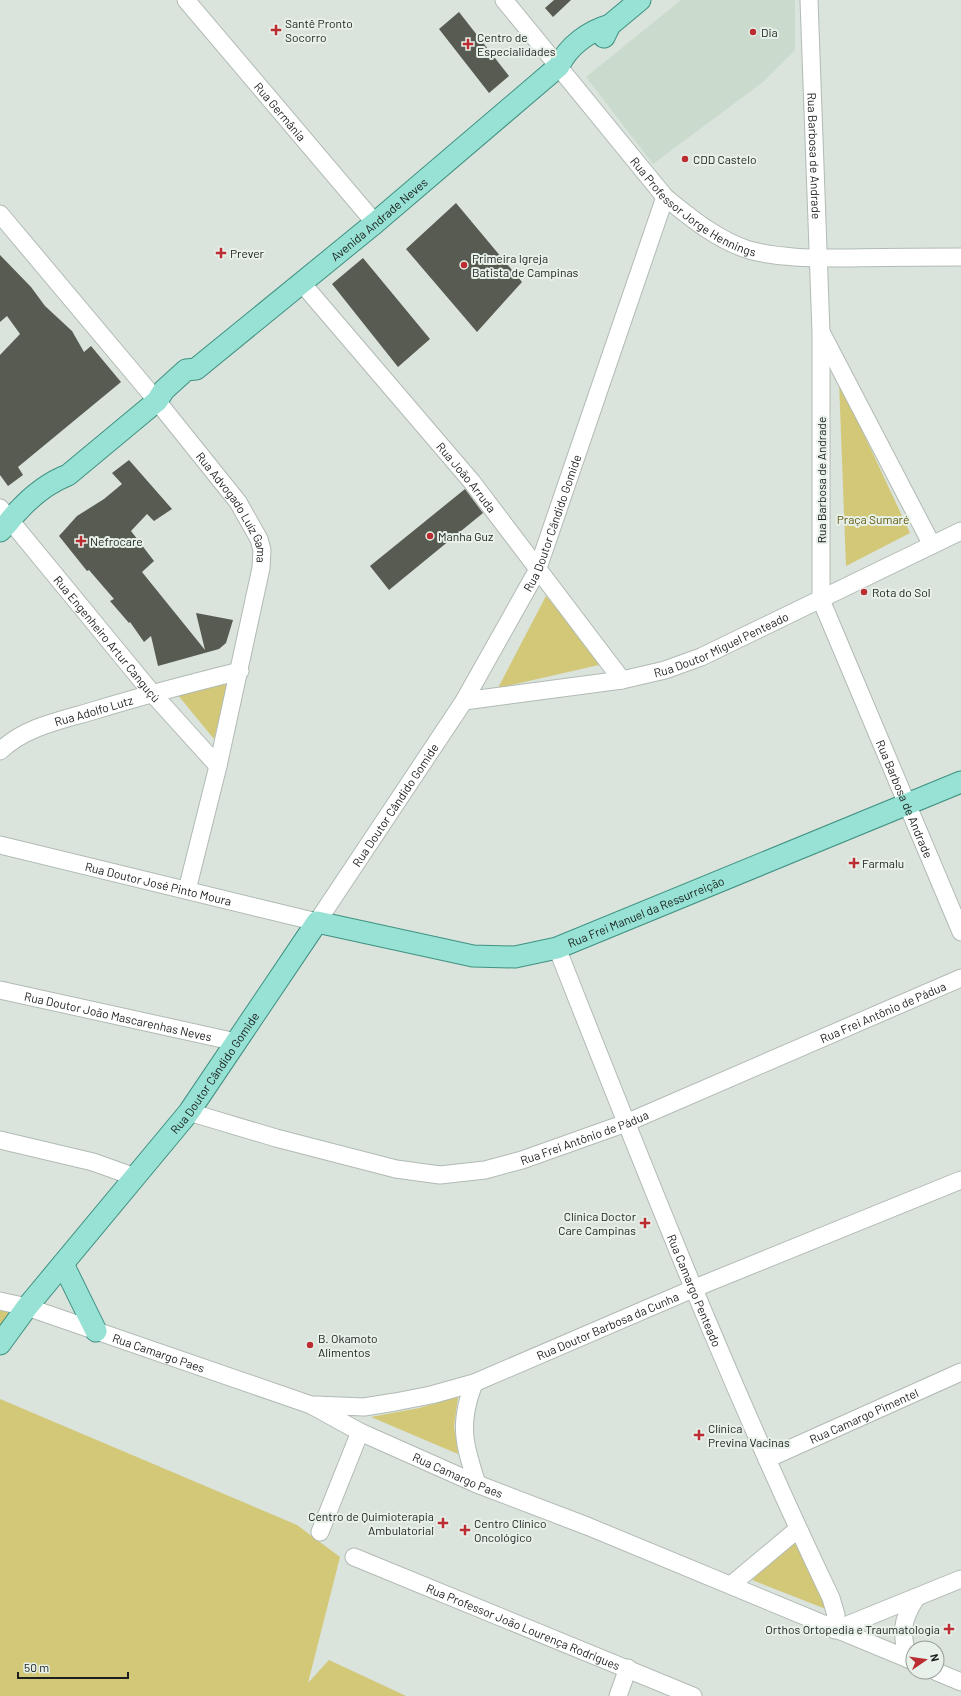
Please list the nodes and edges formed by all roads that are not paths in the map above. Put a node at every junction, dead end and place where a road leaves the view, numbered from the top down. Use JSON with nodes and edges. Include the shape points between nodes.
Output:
{"nodes":[{"id":1,"x":186,"y":0,"type":"edge"},
{"id":2,"x":504,"y":0,"type":"edge"},
{"id":3,"x":640,"y":0,"type":"edge"},
{"id":4,"x":809,"y":0,"type":"edge"},
{"id":5,"x":559,"y":66,"type":"junction"},
{"id":6,"x":665,"y":197,"type":"junction"},
{"id":7,"x":0,"y":214,"type":"edge"},
{"id":8,"x":375,"y":223,"type":"junction"},
{"id":9,"x":961,"y":257,"type":"edge"},
{"id":10,"x":817,"y":258,"type":"junction"},
{"id":11,"x":301,"y":282,"type":"junction"},
{"id":12,"x":821,"y":332,"type":"junction"},
{"id":13,"x":157,"y":401,"type":"junction"},
{"id":14,"x":4,"y":520,"type":"edge"},
{"id":15,"x":961,"y":531,"type":"edge"},
{"id":16,"x":932,"y":545,"type":"junction"},
{"id":17,"x":537,"y":570,"type":"junction"},
{"id":18,"x":821,"y":600,"type":"junction"},
{"id":19,"x":240,"y":671,"type":"junction"},
{"id":20,"x":622,"y":680,"type":"junction"},
{"id":21,"x":152,"y":693,"type":"junction"},
{"id":22,"x":464,"y":701,"type":"junction"},
{"id":23,"x":0,"y":751,"type":"edge"},
{"id":24,"x":218,"y":766,"type":"junction"},
{"id":25,"x":961,"y":782,"type":"edge"},
{"id":26,"x":906,"y":804,"type":"junction"},
{"id":27,"x":0,"y":845,"type":"edge"},
{"id":28,"x":186,"y":890,"type":"junction"},
{"id":29,"x":317,"y":922,"type":"junction"},
{"id":30,"x":961,"y":932,"type":"edge"},
{"id":31,"x":557,"y":948,"type":"junction"},
{"id":32,"x":961,"y":978,"type":"edge"},
{"id":33,"x":0,"y":990,"type":"edge"},
{"id":34,"x":236,"y":1042,"type":"junction"},
{"id":35,"x":188,"y":1112,"type":"junction"},
{"id":36,"x":626,"y":1123,"type":"junction"},
{"id":37,"x":0,"y":1140,"type":"edge"},
{"id":38,"x":135,"y":1177,"type":"junction"},
{"id":39,"x":961,"y":1180,"type":"edge"},
{"id":40,"x":63,"y":1264,"type":"junction"},
{"id":41,"x":695,"y":1288,"type":"junction"},
{"id":42,"x":0,"y":1300,"type":"edge"},
{"id":43,"x":27,"y":1307,"type":"junction"},
{"id":44,"x":96,"y":1331,"type":"junction"},
{"id":45,"x":0,"y":1344,"type":"edge"},
{"id":46,"x":961,"y":1372,"type":"edge"},
{"id":47,"x":474,"y":1383,"type":"junction"},
{"id":48,"x":311,"y":1405,"type":"junction"},
{"id":49,"x":360,"y":1432,"type":"junction"},
{"id":50,"x":767,"y":1460,"type":"junction"},
{"id":51,"x":477,"y":1484,"type":"junction"},
{"id":52,"x":798,"y":1529,"type":"junction"},
{"id":53,"x":320,"y":1532,"type":"dead end"},
{"id":54,"x":354,"y":1557,"type":"dead end"},
{"id":55,"x":961,"y":1579,"type":"edge"},
{"id":56,"x":731,"y":1585,"type":"junction"},
{"id":57,"x":916,"y":1598,"type":"junction"},
{"id":58,"x":833,"y":1629,"type":"junction"},
{"id":59,"x":905,"y":1646,"type":"edge"},
{"id":60,"x":905,"y":1658,"type":"edge"},
{"id":61,"x":628,"y":1668,"type":"junction"},
{"id":62,"x":945,"y":1675,"type":"edge"},
{"id":63,"x":961,"y":1682,"type":"edge"},
{"id":64,"x":618,"y":1696,"type":"edge"},
{"id":65,"x":693,"y":1696,"type":"edge"}],
"edges":[{"from":1,"to":8,"type":"street","name":"Rua Germânia"},
{"from":2,"to":5,"type":"street","name":"Rua Professor Jorge Hennings"},
{"from":3,"to":5,"type":"main road","name":"Avenida Andrade Neves","via":[[610,25],[603,38],[572,64]]},
{"from":4,"to":10,"type":"street","name":"Rua Barbosa de Andrade"},
{"from":5,"to":6,"type":"street","name":"Rua Professor Jorge Hennings"},
{"from":5,"to":8,"type":"main road","name":"Avenida Andrade Neves"},
{"from":6,"to":10,"type":"street","name":"Rua Professor Jorge Hennings","via":[[713,233],[750,250]]},
{"from":6,"to":17,"type":"street","name":"Rua Doutor Cândido Gomide"},
{"from":7,"to":13,"type":"street","name":"Rua Advogado Luíz Gama"},
{"from":8,"to":11,"type":"main road","name":"Avenida Andrade Neves"},
{"from":9,"to":10,"type":"street","name":"Rua Professor Jorge Hennings"},
{"from":10,"to":12,"type":"street","name":"Rua Barbosa de Andrade"},
{"from":11,"to":13,"type":"main road","name":"Avenida Andrade Neves","via":[[196,369],[194,379],[169,398]]},
{"from":11,"to":17,"type":"street","name":"Rua João Arruda","via":[[472,482]]},
{"from":12,"to":16,"type":"street"},
{"from":12,"to":18,"type":"street","name":"Rua Barbosa de Andrade"},
{"from":13,"to":14,"type":"main road","name":"Avenida Andrade Neves","via":[[68,476],[55,480]]},
{"from":13,"to":19,"type":"street","name":"Rua Advogado Luíz Gama","via":[[238,502],[259,539],[262,550],[261,568]]},
{"from":14,"to":21,"type":"street","name":"Rua Engenheiro Artur Canguçú"},
{"from":15,"to":16,"type":"street","name":"Rua Doutor Miguel Penteado"},
{"from":16,"to":18,"type":"street","name":"Rua Doutor Miguel Penteado"},
{"from":17,"to":20,"type":"street","name":"Rua João Arruda"},
{"from":17,"to":22,"type":"street","name":"Rua Doutor Cândido Gomide"},
{"from":18,"to":20,"type":"street","name":"Rua Doutor Miguel Penteado","via":[[701,657],[664,670]]},
{"from":18,"to":26,"type":"street","name":"Rua Barbosa de Andrade"},
{"from":19,"to":21,"type":"street","name":"Rua Adolfo Lutz"},
{"from":19,"to":24,"type":"street","name":"Rua Advogado Luíz Gama"},
{"from":20,"to":22,"type":"street","name":"Rua Doutor Miguel Penteado"},
{"from":21,"to":23,"type":"street","name":"Rua Adolfo Lutz","via":[[39,727],[18,736]]},
{"from":21,"to":24,"type":"street","name":"Rua Engenheiro Artur Canguçú"},
{"from":22,"to":29,"type":"street","name":"Rua Doutor Cândido Gomide"},
{"from":24,"to":28,"type":"street","name":"Rua Advogado Luíz Gama"},
{"from":25,"to":26,"type":"main road","name":"Rua Frei Manuel da Ressurreição"},
{"from":26,"to":30,"type":"street","name":"Rua Barbosa de Andrade"},
{"from":26,"to":31,"type":"main road","name":"Rua Frei Manuel da Ressurreição"},
{"from":27,"to":28,"type":"street","name":"Rua Doutor José Pinto Moura"},
{"from":28,"to":29,"type":"street","name":"Rua Doutor José Pinto Moura"},
{"from":29,"to":31,"type":"main road","name":"Rua Frei Manuel da Ressurreição","via":[[473,956],[515,957]]},
{"from":29,"to":34,"type":"main road","name":"Rua Doutor Cândido Gomide"},
{"from":31,"to":36,"type":"street","name":"Rua Camargo Penteado"},
{"from":32,"to":36,"type":"street","name":"Rua Frei Antônio de Pádua"},
{"from":33,"to":34,"type":"street","name":"Rua Doutor João Mascarenhas Neves"},
{"from":34,"to":35,"type":"main road","name":"Rua Doutor Cândido Gomide"},
{"from":35,"to":36,"type":"street","name":"Rua Frei Antônio de Pádua","via":[[396,1169],[440,1175],[485,1170],[522,1160]]},
{"from":35,"to":38,"type":"main road","name":"Rua Doutor Cândido Gomide"},
{"from":36,"to":41,"type":"street","name":"Rua Camargo Penteado"},
{"from":37,"to":38,"type":"street","via":[[93,1162]]},
{"from":38,"to":40,"type":"main road","name":"Rua Doutor Cândido Gomide"},
{"from":39,"to":41,"type":"street","name":"Rua Doutor Barbosa da Cunha"},
{"from":40,"to":43,"type":"main road","name":"Rua Doutor Cândido Gomide"},
{"from":40,"to":44,"type":"main road"},
{"from":41,"to":47,"type":"street","name":"Rua Doutor Barbosa da Cunha"},
{"from":41,"to":50,"type":"street","name":"Rua Camargo Penteado"},
{"from":42,"to":43,"type":"street","name":"Rua Camargo Paes"},
{"from":43,"to":44,"type":"street","name":"Rua Camargo Paes"},
{"from":43,"to":45,"type":"main road","name":"Rua Doutor Cândido Gomide"},
{"from":44,"to":48,"type":"street","name":"Rua Camargo Paes"},
{"from":46,"to":50,"type":"street","name":"Rua Camargo Pimentel"},
{"from":47,"to":48,"type":"street","name":"Rua Doutor Barbosa da Cunha","via":[[431,1395],[364,1406]]},
{"from":47,"to":51,"type":"street","via":[[466,1404],[463,1428]]},
{"from":48,"to":49,"type":"street","name":"Rua Camargo Paes"},
{"from":49,"to":51,"type":"street","name":"Rua Camargo Paes"},
{"from":49,"to":53,"type":"street"},
{"from":50,"to":52,"type":"street","name":"Rua Camargo Penteado"},
{"from":51,"to":56,"type":"street","name":"Rua Camargo Paes"},
{"from":52,"to":56,"type":"street"},
{"from":52,"to":58,"type":"street","name":"Rua Camargo Penteado","via":[[835,1608]]},
{"from":54,"to":61,"type":"street","name":"Rua Professor João Lourença Rodrigues"},
{"from":55,"to":57,"type":"street"},
{"from":56,"to":58,"type":"street","name":"Rua Camargo Paes"},
{"from":57,"to":58,"type":"street"},
{"from":57,"to":59,"type":"street","via":[[907,1611],[902,1630]]},
{"from":58,"to":60,"type":"street","name":"Rua Camargo Paes"},
{"from":61,"to":64,"type":"street"},
{"from":61,"to":65,"type":"street","name":"Rua Professor João Lourença Rodrigues"},
{"from":62,"to":63,"type":"street"}]}
